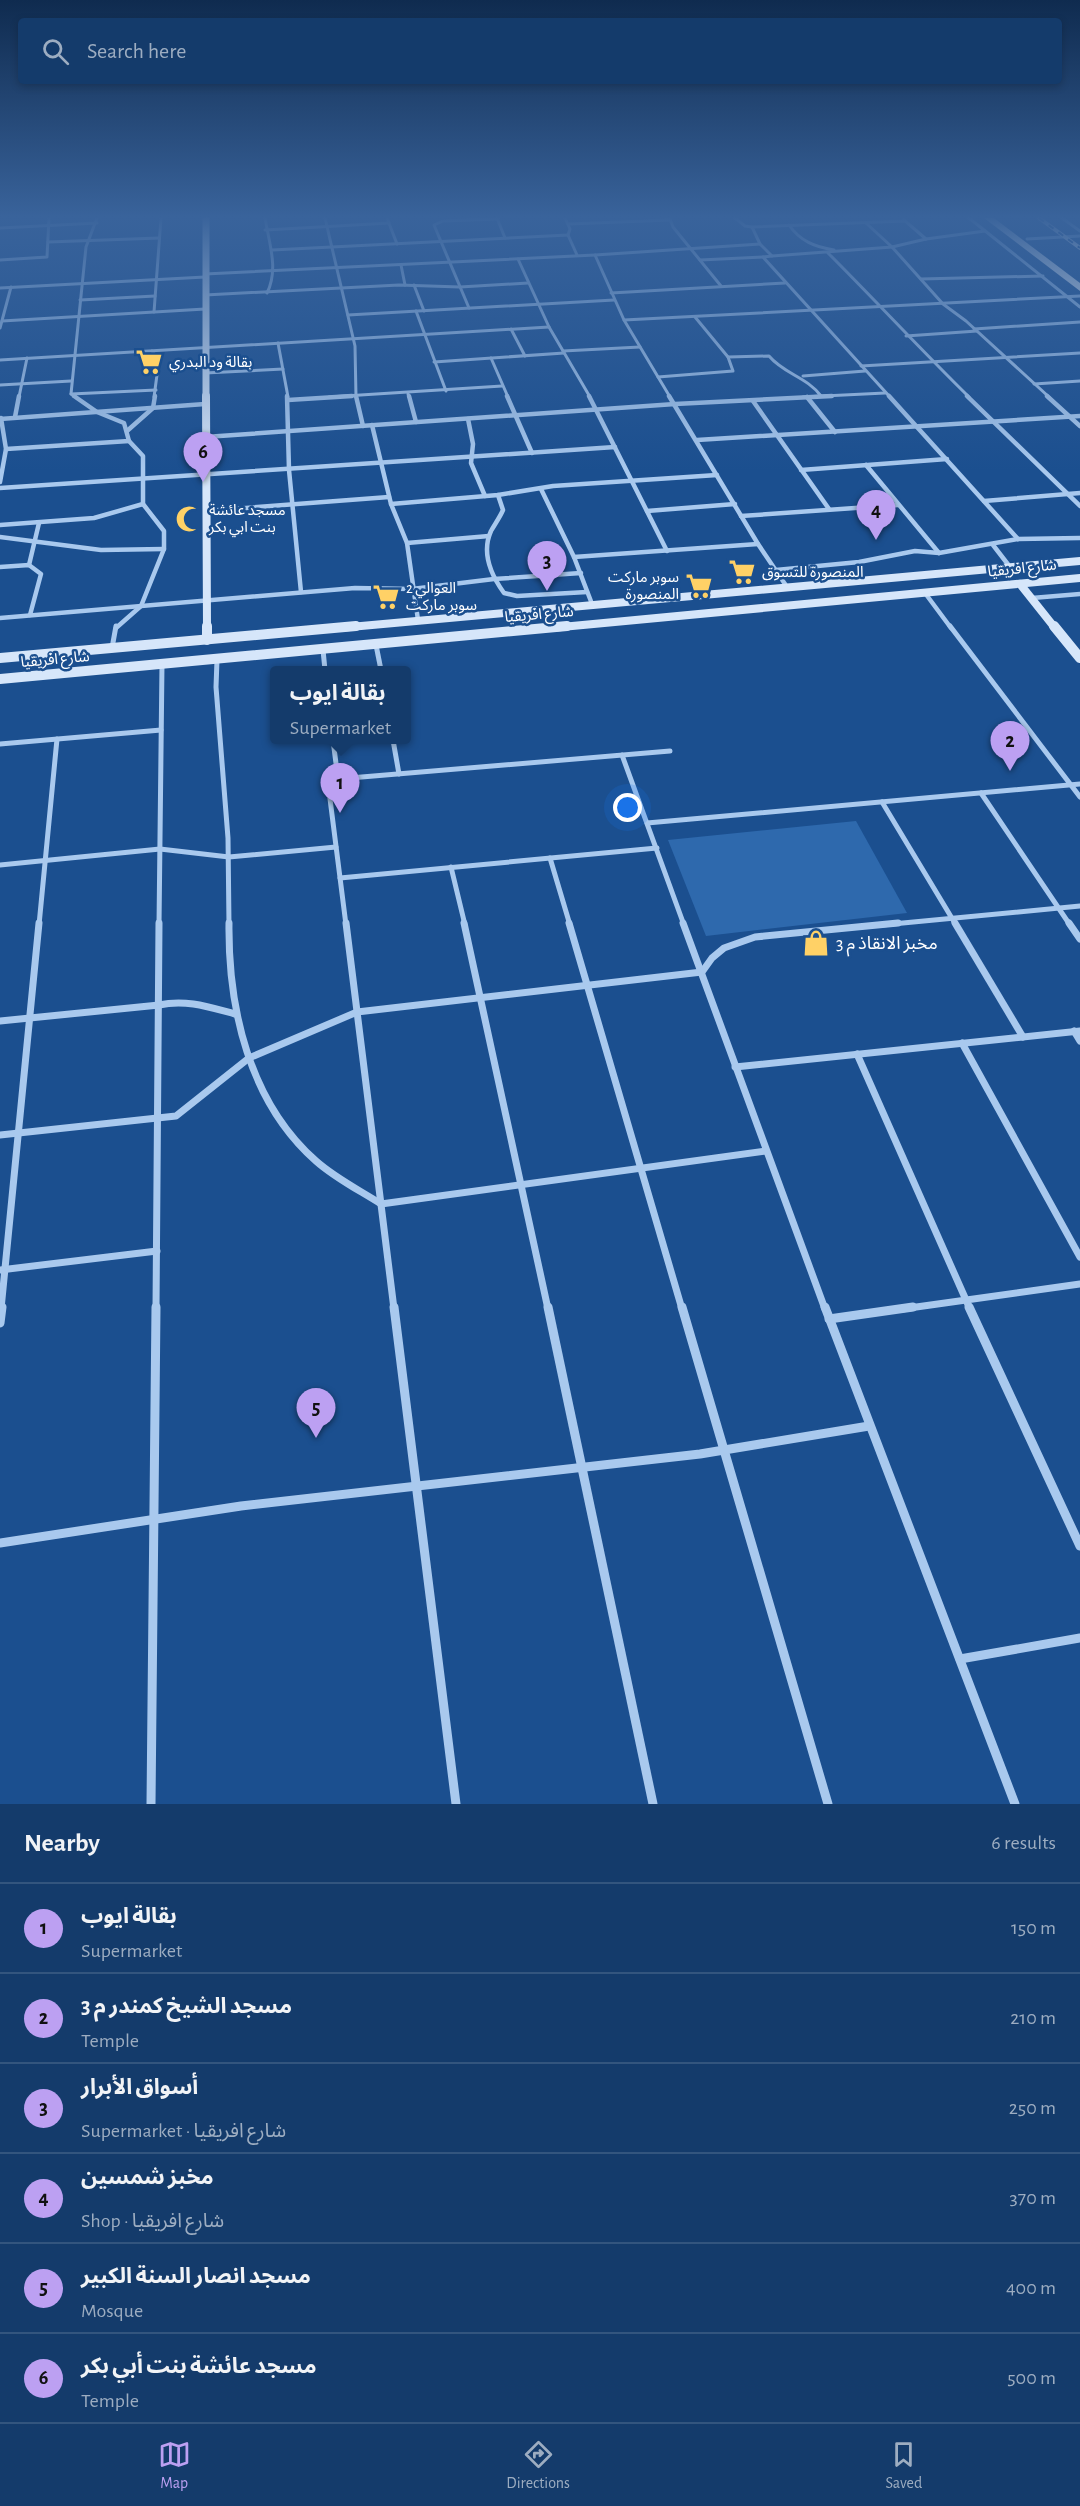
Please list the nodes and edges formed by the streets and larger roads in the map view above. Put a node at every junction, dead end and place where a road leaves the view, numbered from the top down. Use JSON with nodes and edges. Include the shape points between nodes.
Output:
{"nodes":[{"id":1,"x":7,"y":302,"type":"edge"},
{"id":2,"x":80,"y":302,"type":"edge"},
{"id":3,"x":155,"y":302,"type":"edge"},
{"id":4,"x":205,"y":302,"type":"edge"},
{"id":5,"x":344,"y":302,"type":"edge"},
{"id":6,"x":421,"y":302,"type":"edge"},
{"id":7,"x":467,"y":302,"type":"edge"},
{"id":8,"x":538,"y":302,"type":"edge"},
{"id":9,"x":582,"y":302,"type":"edge"},
{"id":10,"x":615,"y":302,"type":"edge"},
{"id":11,"x":803,"y":302,"type":"edge"},
{"id":12,"x":877,"y":302,"type":"edge"},
{"id":13,"x":975,"y":302,"type":"edge"},
{"id":14,"x":943,"y":304,"type":"junction"},
{"id":15,"x":540,"y":305,"type":"junction"},
{"id":16,"x":881,"y":306,"type":"junction"},
{"id":17,"x":469,"y":308,"type":"junction"},
{"id":18,"x":205,"y":309,"type":"junction"},
{"id":19,"x":416,"y":311,"type":"junction"},
{"id":20,"x":424,"y":311,"type":"junction"},
{"id":21,"x":811,"y":311,"type":"junction"},
{"id":22,"x":154,"y":312,"type":"junction"},
{"id":23,"x":348,"y":315,"type":"junction"},
{"id":24,"x":79,"y":316,"type":"junction"},
{"id":25,"x":695,"y":317,"type":"junction"},
{"id":26,"x":624,"y":320,"type":"junction"},
{"id":27,"x":1080,"y":322,"type":"edge"},
{"id":28,"x":1,"y":325,"type":"edge"},
{"id":29,"x":549,"y":327,"type":"junction"},
{"id":30,"x":511,"y":330,"type":"junction"},
{"id":31,"x":976,"y":330,"type":"junction"},
{"id":32,"x":424,"y":335,"type":"junction"},
{"id":33,"x":906,"y":336,"type":"junction"},
{"id":34,"x":353,"y":338,"type":"junction"},
{"id":35,"x":278,"y":343,"type":"junction"},
{"id":36,"x":206,"y":347,"type":"junction"},
{"id":37,"x":640,"y":347,"type":"junction"},
{"id":38,"x":152,"y":351,"type":"junction"},
{"id":39,"x":564,"y":352,"type":"junction"},
{"id":40,"x":1080,"y":353,"type":"edge"},
{"id":41,"x":75,"y":356,"type":"junction"},
{"id":42,"x":525,"y":356,"type":"junction"},
{"id":43,"x":728,"y":357,"type":"junction"},
{"id":44,"x":1005,"y":357,"type":"junction"},
{"id":45,"x":27,"y":358,"type":"junction"},
{"id":46,"x":491,"y":358,"type":"junction"},
{"id":47,"x":0,"y":360,"type":"edge"},
{"id":48,"x":434,"y":362,"type":"junction"},
{"id":49,"x":934,"y":362,"type":"junction"},
{"id":50,"x":861,"y":366,"type":"junction"},
{"id":51,"x":283,"y":369,"type":"junction"},
{"id":52,"x":865,"y":371,"type":"junction"},
{"id":53,"x":205,"y":373,"type":"junction"},
{"id":54,"x":803,"y":376,"type":"junction"},
{"id":55,"x":658,"y":377,"type":"junction"},
{"id":56,"x":71,"y":381,"type":"junction"},
{"id":57,"x":1080,"y":381,"type":"edge"},
{"id":58,"x":21,"y":384,"type":"junction"},
{"id":59,"x":1034,"y":384,"type":"junction"},
{"id":60,"x":0,"y":386,"type":"edge"},
{"id":61,"x":502,"y":386,"type":"junction"},
{"id":62,"x":156,"y":390,"type":"junction"},
{"id":63,"x":446,"y":391,"type":"junction"},
{"id":64,"x":885,"y":393,"type":"junction"},
{"id":65,"x":70,"y":394,"type":"junction"},
{"id":66,"x":408,"y":394,"type":"junction"},
{"id":67,"x":356,"y":396,"type":"junction"},
{"id":68,"x":822,"y":396,"type":"junction"},
{"id":69,"x":807,"y":398,"type":"junction"},
{"id":70,"x":288,"y":400,"type":"junction"},
{"id":71,"x":753,"y":401,"type":"junction"},
{"id":72,"x":675,"y":404,"type":"junction"},
{"id":73,"x":205,"y":405,"type":"junction"},
{"id":74,"x":153,"y":408,"type":"junction"},
{"id":75,"x":597,"y":411,"type":"junction"},
{"id":76,"x":97,"y":412,"type":"junction"},
{"id":77,"x":516,"y":416,"type":"junction"},
{"id":78,"x":1080,"y":416,"type":"edge"},
{"id":79,"x":15,"y":417,"type":"junction"},
{"id":80,"x":1070,"y":417,"type":"junction"},
{"id":81,"x":1,"y":418,"type":"edge"},
{"id":82,"x":468,"y":419,"type":"junction"},
{"id":83,"x":416,"y":422,"type":"junction"},
{"id":84,"x":995,"y":422,"type":"junction"},
{"id":85,"x":372,"y":425,"type":"junction"},
{"id":86,"x":363,"y":426,"type":"junction"},
{"id":87,"x":1080,"y":426,"type":"edge"},
{"id":88,"x":917,"y":427,"type":"junction"},
{"id":89,"x":127,"y":431,"type":"junction"},
{"id":90,"x":288,"y":431,"type":"junction"},
{"id":91,"x":835,"y":432,"type":"junction"},
{"id":92,"x":777,"y":436,"type":"junction"},
{"id":93,"x":206,"y":437,"type":"junction"},
{"id":94,"x":697,"y":440,"type":"junction"},
{"id":95,"x":129,"y":441,"type":"junction"},
{"id":96,"x":615,"y":447,"type":"junction"},
{"id":97,"x":6,"y":449,"type":"junction"},
{"id":98,"x":532,"y":453,"type":"junction"},
{"id":99,"x":471,"y":458,"type":"junction"},
{"id":100,"x":947,"y":459,"type":"junction"},
{"id":101,"x":381,"y":464,"type":"junction"},
{"id":102,"x":866,"y":465,"type":"junction"},
{"id":103,"x":289,"y":470,"type":"junction"},
{"id":104,"x":801,"y":470,"type":"junction"},
{"id":105,"x":206,"y":475,"type":"junction"},
{"id":106,"x":717,"y":475,"type":"junction"},
{"id":107,"x":144,"y":479,"type":"junction"},
{"id":108,"x":632,"y":481,"type":"junction"},
{"id":109,"x":0,"y":482,"type":"edge"},
{"id":110,"x":0,"y":488,"type":"edge"},
{"id":111,"x":541,"y":489,"type":"junction"},
{"id":112,"x":1080,"y":493,"type":"edge"},
{"id":113,"x":1067,"y":494,"type":"junction"},
{"id":114,"x":498,"y":495,"type":"junction"},
{"id":115,"x":485,"y":496,"type":"junction"},
{"id":116,"x":389,"y":497,"type":"junction"},
{"id":117,"x":984,"y":501,"type":"junction"},
{"id":118,"x":143,"y":504,"type":"junction"},
{"id":119,"x":292,"y":504,"type":"junction"},
{"id":120,"x":391,"y":504,"type":"junction"},
{"id":121,"x":735,"y":504,"type":"junction"},
{"id":122,"x":898,"y":505,"type":"junction"},
{"id":123,"x":1080,"y":506,"type":"edge"},
{"id":124,"x":829,"y":509,"type":"junction"},
{"id":125,"x":206,"y":511,"type":"junction"},
{"id":126,"x":647,"y":511,"type":"junction"},
{"id":127,"x":741,"y":516,"type":"junction"},
{"id":128,"x":39,"y":522,"type":"junction"},
{"id":129,"x":0,"y":525,"type":"edge"},
{"id":130,"x":489,"y":536,"type":"junction"},
{"id":131,"x":0,"y":537,"type":"edge"},
{"id":132,"x":1018,"y":538,"type":"junction"},
{"id":133,"x":1080,"y":538,"type":"edge"},
{"id":134,"x":36,"y":540,"type":"junction"},
{"id":135,"x":406,"y":543,"type":"junction"},
{"id":136,"x":758,"y":544,"type":"junction"},
{"id":137,"x":993,"y":545,"type":"junction"},
{"id":138,"x":164,"y":549,"type":"junction"},
{"id":139,"x":667,"y":551,"type":"junction"},
{"id":140,"x":939,"y":553,"type":"junction"},
{"id":141,"x":574,"y":557,"type":"junction"},
{"id":142,"x":1080,"y":561,"type":"edge"},
{"id":143,"x":29,"y":565,"type":"junction"},
{"id":144,"x":0,"y":567,"type":"edge"},
{"id":145,"x":1010,"y":567,"type":"junction"},
{"id":146,"x":776,"y":570,"type":"junction"},
{"id":147,"x":580,"y":573,"type":"junction"},
{"id":148,"x":1080,"y":578,"type":"edge"},
{"id":149,"x":494,"y":579,"type":"junction"},
{"id":150,"x":1020,"y":584,"type":"junction"},
{"id":151,"x":787,"y":587,"type":"junction"},
{"id":152,"x":412,"y":589,"type":"junction"},
{"id":153,"x":301,"y":592,"type":"junction"},
{"id":154,"x":587,"y":592,"type":"junction"},
{"id":155,"x":925,"y":593,"type":"junction"},
{"id":156,"x":1080,"y":594,"type":"edge"},
{"id":157,"x":687,"y":596,"type":"junction"},
{"id":158,"x":1032,"y":598,"type":"junction"},
{"id":159,"x":207,"y":601,"type":"junction"},
{"id":160,"x":609,"y":603,"type":"junction"},
{"id":161,"x":592,"y":604,"type":"junction"},
{"id":162,"x":141,"y":606,"type":"junction"},
{"id":163,"x":30,"y":615,"type":"junction"},
{"id":164,"x":692,"y":615,"type":"junction"},
{"id":165,"x":0,"y":618,"type":"edge"},
{"id":166,"x":418,"y":620,"type":"junction"},
{"id":167,"x":622,"y":622,"type":"junction"},
{"id":168,"x":207,"y":640,"type":"junction"},
{"id":169,"x":376,"y":645,"type":"junction"},
{"id":170,"x":112,"y":648,"type":"junction"},
{"id":171,"x":323,"y":650,"type":"junction"},
{"id":172,"x":0,"y":658,"type":"edge"},
{"id":173,"x":1080,"y":658,"type":"edge"},
{"id":174,"x":217,"y":660,"type":"junction"},
{"id":175,"x":162,"y":664,"type":"junction"},
{"id":176,"x":325,"y":666,"type":"edge"},
{"id":177,"x":380,"y":666,"type":"edge"},
{"id":178,"x":0,"y":679,"type":"edge"},
{"id":179,"x":161,"y":730,"type":"junction"},
{"id":180,"x":57,"y":739,"type":"junction"},
{"id":181,"x":0,"y":744,"type":"edge"},
{"id":182,"x":334,"y":744,"type":"edge"},
{"id":183,"x":394,"y":744,"type":"edge"},
{"id":184,"x":670,"y":751,"type":"dead end"},
{"id":185,"x":622,"y":755,"type":"junction"},
{"id":186,"x":399,"y":774,"type":"junction"},
{"id":187,"x":338,"y":779,"type":"junction"},
{"id":188,"x":1071,"y":784,"type":"junction"},
{"id":189,"x":1080,"y":784,"type":"edge"},
{"id":190,"x":981,"y":793,"type":"junction"},
{"id":191,"x":1080,"y":797,"type":"edge"},
{"id":192,"x":882,"y":802,"type":"junction"},
{"id":193,"x":647,"y":823,"type":"junction"},
{"id":194,"x":336,"y":847,"type":"junction"},
{"id":195,"x":657,"y":848,"type":"junction"},
{"id":196,"x":160,"y":849,"type":"junction"},
{"id":197,"x":229,"y":857,"type":"junction"},
{"id":198,"x":550,"y":858,"type":"junction"},
{"id":199,"x":45,"y":860,"type":"junction"},
{"id":200,"x":0,"y":865,"type":"edge"},
{"id":201,"x":451,"y":867,"type":"junction"},
{"id":202,"x":340,"y":878,"type":"junction"},
{"id":203,"x":1080,"y":906,"type":"edge"},
{"id":204,"x":1059,"y":909,"type":"junction"},
{"id":205,"x":952,"y":920,"type":"junction"},
{"id":206,"x":1080,"y":939,"type":"edge"},
{"id":207,"x":702,"y":972,"type":"junction"},
{"id":208,"x":589,"y":986,"type":"junction"},
{"id":209,"x":482,"y":998,"type":"junction"},
{"id":210,"x":159,"y":1005,"type":"junction"},
{"id":211,"x":357,"y":1012,"type":"junction"},
{"id":212,"x":235,"y":1014,"type":"junction"},
{"id":213,"x":30,"y":1018,"type":"junction"},
{"id":214,"x":0,"y":1021,"type":"edge"},
{"id":215,"x":1077,"y":1031,"type":"edge"},
{"id":216,"x":1023,"y":1037,"type":"junction"},
{"id":217,"x":1080,"y":1041,"type":"edge"},
{"id":218,"x":962,"y":1043,"type":"junction"},
{"id":219,"x":857,"y":1054,"type":"junction"},
{"id":220,"x":249,"y":1058,"type":"junction"},
{"id":221,"x":735,"y":1067,"type":"junction"},
{"id":222,"x":158,"y":1116,"type":"junction"},
{"id":223,"x":18,"y":1133,"type":"junction"},
{"id":224,"x":0,"y":1135,"type":"edge"},
{"id":225,"x":766,"y":1151,"type":"junction"},
{"id":226,"x":642,"y":1169,"type":"junction"},
{"id":227,"x":522,"y":1185,"type":"junction"},
{"id":228,"x":381,"y":1204,"type":"junction"},
{"id":229,"x":157,"y":1251,"type":"junction"},
{"id":230,"x":1080,"y":1257,"type":"edge"},
{"id":231,"x":3,"y":1270,"type":"edge"},
{"id":232,"x":1080,"y":1284,"type":"edge"},
{"id":233,"x":966,"y":1300,"type":"junction"},
{"id":234,"x":829,"y":1319,"type":"junction"},
{"id":235,"x":0,"y":1323,"type":"edge"},
{"id":236,"x":869,"y":1426,"type":"junction"},
{"id":237,"x":725,"y":1449,"type":"junction"},
{"id":238,"x":582,"y":1468,"type":"junction"},
{"id":239,"x":417,"y":1488,"type":"junction"},
{"id":240,"x":154,"y":1519,"type":"junction"},
{"id":241,"x":0,"y":1543,"type":"edge"},
{"id":242,"x":1080,"y":1546,"type":"edge"},
{"id":243,"x":1080,"y":1638,"type":"edge"},
{"id":244,"x":960,"y":1659,"type":"junction"},
{"id":245,"x":152,"y":1804,"type":"edge"},
{"id":246,"x":456,"y":1804,"type":"edge"},
{"id":247,"x":653,"y":1804,"type":"edge"},
{"id":248,"x":828,"y":1804,"type":"edge"},
{"id":249,"x":1015,"y":1804,"type":"edge"}],
"edges":[{"from":1,"to":28,"type":"street"},
{"from":2,"to":24,"type":"street"},
{"from":3,"to":22,"type":"street"},
{"from":4,"to":18,"type":"street"},
{"from":5,"to":23,"type":"street"},
{"from":6,"to":20,"type":"street"},
{"from":7,"to":17,"type":"street"},
{"from":8,"to":15,"type":"street"},
{"from":9,"to":15,"type":"street"},
{"from":10,"to":26,"type":"street"},
{"from":11,"to":21,"type":"street"},
{"from":12,"to":16,"type":"street"},
{"from":13,"to":14,"type":"street"},
{"from":14,"to":16,"type":"street"},
{"from":14,"to":31,"type":"street"},
{"from":15,"to":17,"type":"street"},
{"from":15,"to":29,"type":"street"},
{"from":16,"to":21,"type":"street"},
{"from":16,"to":33,"type":"street"},
{"from":17,"to":20,"type":"street"},
{"from":18,"to":22,"type":"street"},
{"from":18,"to":36,"type":"street"},
{"from":19,"to":20,"type":"street"},
{"from":19,"to":23,"type":"street"},
{"from":19,"to":32,"type":"street"},
{"from":21,"to":25,"type":"street"},
{"from":21,"to":50,"type":"street"},
{"from":22,"to":24,"type":"street"},
{"from":23,"to":34,"type":"street"},
{"from":24,"to":28,"type":"street"},
{"from":24,"to":41,"type":"street"},
{"from":25,"to":26,"type":"street"},
{"from":25,"to":43,"type":"street"},
{"from":26,"to":37,"type":"street"},
{"from":27,"to":31,"type":"street"},
{"from":29,"to":30,"type":"street"},
{"from":29,"to":39,"type":"street"},
{"from":30,"to":32,"type":"street"},
{"from":30,"to":42,"type":"street"},
{"from":31,"to":33,"type":"street"},
{"from":31,"to":44,"type":"street"},
{"from":32,"to":34,"type":"street"},
{"from":32,"to":48,"type":"street"},
{"from":33,"to":49,"type":"street"},
{"from":34,"to":35,"type":"street"},
{"from":34,"to":67,"type":"street"},
{"from":35,"to":36,"type":"street"},
{"from":35,"to":51,"type":"street"},
{"from":36,"to":38,"type":"street"},
{"from":36,"to":53,"type":"street"},
{"from":37,"to":39,"type":"street"},
{"from":37,"to":55,"type":"street"},
{"from":38,"to":41,"type":"street"},
{"from":38,"to":62,"type":"street","via":[[159,360]]},
{"from":39,"to":42,"type":"street"},
{"from":39,"to":75,"type":"street"},
{"from":40,"to":44,"type":"street"},
{"from":41,"to":45,"type":"street"},
{"from":41,"to":56,"type":"street"},
{"from":42,"to":46,"type":"street"},
{"from":43,"to":54,"type":"street","via":[[769,356],[778,366]]},
{"from":43,"to":55,"type":"street","via":[[732,372]]},
{"from":44,"to":49,"type":"street"},
{"from":44,"to":59,"type":"street"},
{"from":45,"to":47,"type":"street"},
{"from":45,"to":58,"type":"street"},
{"from":46,"to":48,"type":"street"},
{"from":46,"to":61,"type":"street"},
{"from":48,"to":63,"type":"street"},
{"from":49,"to":50,"type":"street"},
{"from":49,"to":84,"type":"street"},
{"from":50,"to":52,"type":"street"},
{"from":51,"to":53,"type":"street"},
{"from":51,"to":70,"type":"street"},
{"from":52,"to":54,"type":"street"},
{"from":52,"to":64,"type":"street"},
{"from":53,"to":73,"type":"street"},
{"from":54,"to":68,"type":"street"},
{"from":55,"to":72,"type":"street"},
{"from":56,"to":58,"type":"street"},
{"from":56,"to":65,"type":"street"},
{"from":57,"to":59,"type":"street"},
{"from":58,"to":60,"type":"street"},
{"from":58,"to":79,"type":"street"},
{"from":59,"to":80,"type":"street"},
{"from":61,"to":63,"type":"street"},
{"from":61,"to":77,"type":"street"},
{"from":62,"to":65,"type":"street"},
{"from":62,"to":74,"type":"street"},
{"from":63,"to":66,"type":"street"},
{"from":64,"to":68,"type":"street"},
{"from":64,"to":88,"type":"street"},
{"from":65,"to":76,"type":"street"},
{"from":66,"to":67,"type":"street"},
{"from":66,"to":83,"type":"street"},
{"from":67,"to":70,"type":"street"},
{"from":67,"to":86,"type":"street"},
{"from":68,"to":69,"type":"street"},
{"from":69,"to":71,"type":"street"},
{"from":69,"to":91,"type":"street"},
{"from":70,"to":90,"type":"street"},
{"from":71,"to":72,"type":"street"},
{"from":71,"to":92,"type":"street"},
{"from":72,"to":75,"type":"street"},
{"from":72,"to":94,"type":"street"},
{"from":73,"to":74,"type":"street"},
{"from":73,"to":93,"type":"street"},
{"from":74,"to":76,"type":"street"},
{"from":74,"to":89,"type":"street"},
{"from":75,"to":77,"type":"street"},
{"from":75,"to":96,"type":"street"},
{"from":76,"to":79,"type":"street"},
{"from":76,"to":89,"type":"street","via":[[124,423]]},
{"from":77,"to":82,"type":"street"},
{"from":77,"to":98,"type":"street"},
{"from":78,"to":80,"type":"street"},
{"from":79,"to":81,"type":"street"},
{"from":80,"to":84,"type":"street"},
{"from":80,"to":87,"type":"street"},
{"from":81,"to":97,"type":"street"},
{"from":82,"to":83,"type":"street"},
{"from":82,"to":99,"type":"street","via":[[473,439]]},
{"from":83,"to":85,"type":"street"},
{"from":84,"to":88,"type":"street"},
{"from":84,"to":113,"type":"street"},
{"from":85,"to":86,"type":"street"},
{"from":85,"to":101,"type":"street"},
{"from":86,"to":90,"type":"street"},
{"from":88,"to":91,"type":"street"},
{"from":88,"to":100,"type":"street"},
{"from":89,"to":95,"type":"street"},
{"from":90,"to":93,"type":"street"},
{"from":90,"to":103,"type":"street"},
{"from":91,"to":92,"type":"street"},
{"from":92,"to":94,"type":"street"},
{"from":92,"to":104,"type":"street"},
{"from":93,"to":105,"type":"street"},
{"from":94,"to":106,"type":"street"},
{"from":95,"to":97,"type":"street"},
{"from":95,"to":107,"type":"street","via":[[143,456]]},
{"from":96,"to":98,"type":"street"},
{"from":96,"to":108,"type":"street"},
{"from":97,"to":109,"type":"street"},
{"from":98,"to":99,"type":"street"},
{"from":99,"to":101,"type":"street"},
{"from":99,"to":115,"type":"street"},
{"from":100,"to":102,"type":"street"},
{"from":100,"to":117,"type":"street"},
{"from":101,"to":103,"type":"street"},
{"from":101,"to":116,"type":"street"},
{"from":102,"to":104,"type":"street"},
{"from":102,"to":122,"type":"street"},
{"from":103,"to":105,"type":"street"},
{"from":103,"to":119,"type":"street"},
{"from":104,"to":124,"type":"street"},
{"from":105,"to":107,"type":"street"},
{"from":105,"to":125,"type":"street"},
{"from":106,"to":108,"type":"street"},
{"from":106,"to":121,"type":"street"},
{"from":107,"to":110,"type":"street"},
{"from":107,"to":118,"type":"street"},
{"from":108,"to":111,"type":"street"},
{"from":108,"to":126,"type":"street"},
{"from":111,"to":114,"type":"street"},
{"from":111,"to":141,"type":"street"},
{"from":112,"to":113,"type":"street"},
{"from":113,"to":117,"type":"street"},
{"from":113,"to":123,"type":"street"},
{"from":114,"to":115,"type":"street"},
{"from":114,"to":130,"type":"street","via":[[503,510]]},
{"from":115,"to":120,"type":"street"},
{"from":116,"to":119,"type":"street"},
{"from":116,"to":120,"type":"street"},
{"from":117,"to":132,"type":"street"},
{"from":118,"to":128,"type":"street","via":[[94,518]]},
{"from":118,"to":138,"type":"street","via":[[164,531]]},
{"from":119,"to":125,"type":"street"},
{"from":119,"to":153,"type":"street"},
{"from":120,"to":135,"type":"street"},
{"from":121,"to":126,"type":"street"},
{"from":121,"to":127,"type":"street"},
{"from":122,"to":124,"type":"street"},
{"from":122,"to":140,"type":"street"},
{"from":124,"to":127,"type":"street"},
{"from":125,"to":159,"type":"street"},
{"from":126,"to":139,"type":"street"},
{"from":127,"to":136,"type":"street"},
{"from":128,"to":129,"type":"street"},
{"from":128,"to":134,"type":"street"},
{"from":130,"to":135,"type":"street"},
{"from":130,"to":149,"type":"street","via":[[487,562]]},
{"from":131,"to":134,"type":"street"},
{"from":132,"to":133,"type":"street"},
{"from":132,"to":137,"type":"street"},
{"from":134,"to":138,"type":"street","via":[[101,550]]},
{"from":134,"to":143,"type":"street"},
{"from":135,"to":152,"type":"street"},
{"from":136,"to":139,"type":"street"},
{"from":136,"to":146,"type":"street"},
{"from":137,"to":140,"type":"street"},
{"from":137,"to":145,"type":"street"},
{"from":138,"to":162,"type":"street"},
{"from":139,"to":141,"type":"street"},
{"from":140,"to":146,"type":"street","via":[[915,551],[858,562]]},
{"from":141,"to":147,"type":"street"},
{"from":142,"to":145,"type":"street","name":"شارع افريقيا"},
{"from":143,"to":144,"type":"street"},
{"from":143,"to":163,"type":"street","via":[[38,569],[42,577]]},
{"from":145,"to":151,"type":"street","name":"شارع افريقيا"},
{"from":146,"to":151,"type":"street"},
{"from":147,"to":149,"type":"street"},
{"from":147,"to":154,"type":"street"},
{"from":148,"to":150,"type":"street","name":"شارع افريقيا"},
{"from":149,"to":152,"type":"street"},
{"from":149,"to":154,"type":"street","via":[[510,596]]},
{"from":150,"to":155,"type":"street","name":"شارع افريقيا"},
{"from":150,"to":158,"type":"street"},
{"from":151,"to":157,"type":"street","name":"شارع افريقيا"},
{"from":152,"to":153,"type":"street"},
{"from":152,"to":166,"type":"street"},
{"from":153,"to":159,"type":"street"},
{"from":154,"to":161,"type":"street"},
{"from":155,"to":164,"type":"street","name":"شارع افريقيا"},
{"from":155,"to":188,"type":"street"},
{"from":156,"to":158,"type":"street"},
{"from":157,"to":160,"type":"street","name":"شارع افريقيا"},
{"from":157,"to":164,"type":"street","via":[[672,604]]},
{"from":158,"to":173,"type":"street"},
{"from":159,"to":162,"type":"street"},
{"from":159,"to":168,"type":"street"},
{"from":160,"to":161,"type":"street","name":"شارع افريقيا"},
{"from":160,"to":167,"type":"street","via":[[634,610],[635,614]]},
{"from":161,"to":166,"type":"street","name":"شارع افريقيا"},
{"from":162,"to":163,"type":"street"},
{"from":162,"to":170,"type":"street","via":[[116,626]]},
{"from":163,"to":165,"type":"street"},
{"from":164,"to":167,"type":"street","name":"شارع افريقيا"},
{"from":166,"to":168,"type":"street","name":"شارع افريقيا"},
{"from":167,"to":169,"type":"street","name":"شارع افريقيا"},
{"from":168,"to":170,"type":"street","name":"شارع افريقيا"},
{"from":169,"to":171,"type":"street","name":"شارع افريقيا"},
{"from":169,"to":177,"type":"street"},
{"from":170,"to":172,"type":"street","name":"شارع افريقيا"},
{"from":171,"to":174,"type":"street","name":"شارع افريقيا"},
{"from":171,"to":176,"type":"street"},
{"from":174,"to":175,"type":"street","name":"شارع افريقيا"},
{"from":174,"to":197,"type":"street"},
{"from":175,"to":178,"type":"street","name":"شارع افريقيا"},
{"from":175,"to":179,"type":"street"},
{"from":179,"to":180,"type":"street"},
{"from":179,"to":196,"type":"street"},
{"from":180,"to":181,"type":"street"},
{"from":180,"to":199,"type":"street"},
{"from":182,"to":187,"type":"street"},
{"from":183,"to":186,"type":"street"},
{"from":184,"to":185,"type":"street"},
{"from":185,"to":186,"type":"street"},
{"from":185,"to":193,"type":"street"},
{"from":186,"to":187,"type":"street"},
{"from":187,"to":194,"type":"street","via":[[328,783]]},
{"from":188,"to":189,"type":"street"},
{"from":188,"to":190,"type":"street"},
{"from":188,"to":191,"type":"street"},
{"from":190,"to":192,"type":"street"},
{"from":190,"to":204,"type":"street"},
{"from":192,"to":193,"type":"street"},
{"from":192,"to":205,"type":"street"},
{"from":193,"to":195,"type":"street"},
{"from":194,"to":197,"type":"street"},
{"from":194,"to":202,"type":"street"},
{"from":195,"to":198,"type":"street"},
{"from":195,"to":207,"type":"street"},
{"from":196,"to":197,"type":"street"},
{"from":196,"to":199,"type":"street"},
{"from":196,"to":210,"type":"street"},
{"from":197,"to":212,"type":"street","via":[[230,974]]},
{"from":198,"to":201,"type":"street"},
{"from":198,"to":208,"type":"street"},
{"from":199,"to":200,"type":"street"},
{"from":199,"to":213,"type":"street"},
{"from":201,"to":202,"type":"street"},
{"from":201,"to":209,"type":"street"},
{"from":202,"to":211,"type":"street"},
{"from":203,"to":204,"type":"street"},
{"from":204,"to":205,"type":"street"},
{"from":204,"to":206,"type":"street"},
{"from":205,"to":207,"type":"street","via":[[755,937],[718,951]]},
{"from":205,"to":216,"type":"street"},
{"from":207,"to":208,"type":"street"},
{"from":207,"to":221,"type":"street"},
{"from":208,"to":209,"type":"street"},
{"from":208,"to":226,"type":"street"},
{"from":209,"to":211,"type":"street"},
{"from":209,"to":227,"type":"street"},
{"from":210,"to":212,"type":"street","via":[[176,1001]]},
{"from":210,"to":213,"type":"street"},
{"from":210,"to":222,"type":"street"},
{"from":211,"to":220,"type":"street"},
{"from":211,"to":228,"type":"street"},
{"from":212,"to":220,"type":"street"},
{"from":213,"to":214,"type":"street"},
{"from":213,"to":223,"type":"street"},
{"from":215,"to":216,"type":"street"},
{"from":215,"to":217,"type":"street"},
{"from":216,"to":218,"type":"street"},
{"from":218,"to":219,"type":"street"},
{"from":218,"to":230,"type":"street"},
{"from":219,"to":221,"type":"street"},
{"from":219,"to":233,"type":"street"},
{"from":220,"to":222,"type":"street","via":[[176,1116]]},
{"from":220,"to":228,"type":"street","via":[[268,1100],[298,1143],[328,1170]]},
{"from":221,"to":225,"type":"street"},
{"from":222,"to":223,"type":"street"},
{"from":222,"to":229,"type":"street"},
{"from":223,"to":224,"type":"street"},
{"from":223,"to":231,"type":"street"},
{"from":225,"to":226,"type":"street"},
{"from":225,"to":234,"type":"street"},
{"from":226,"to":227,"type":"street"},
{"from":226,"to":237,"type":"street"},
{"from":227,"to":228,"type":"street"},
{"from":227,"to":238,"type":"street"},
{"from":228,"to":239,"type":"street"},
{"from":229,"to":231,"type":"street"},
{"from":229,"to":240,"type":"street"},
{"from":231,"to":235,"type":"street"},
{"from":232,"to":233,"type":"street"},
{"from":233,"to":234,"type":"street"},
{"from":233,"to":242,"type":"street"},
{"from":234,"to":236,"type":"street"},
{"from":236,"to":237,"type":"street"},
{"from":236,"to":244,"type":"street"},
{"from":237,"to":238,"type":"street"},
{"from":237,"to":248,"type":"street"},
{"from":238,"to":239,"type":"street"},
{"from":238,"to":247,"type":"street"},
{"from":239,"to":240,"type":"street"},
{"from":239,"to":246,"type":"street"},
{"from":240,"to":241,"type":"street"},
{"from":240,"to":245,"type":"street"},
{"from":243,"to":244,"type":"street"},
{"from":244,"to":249,"type":"street"}]}
